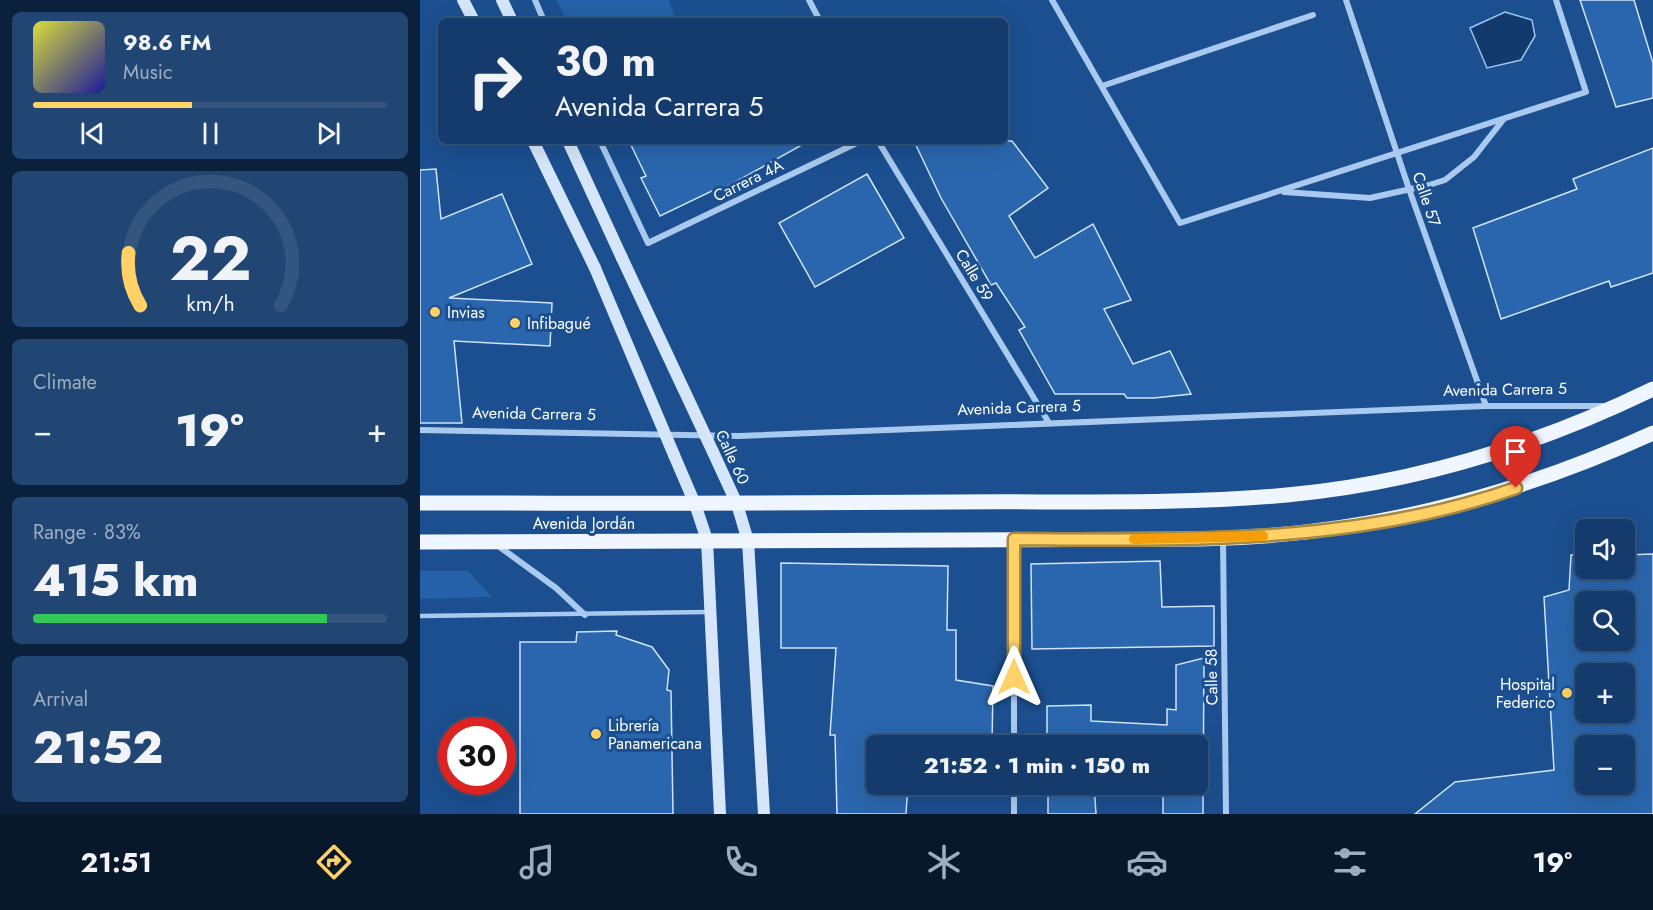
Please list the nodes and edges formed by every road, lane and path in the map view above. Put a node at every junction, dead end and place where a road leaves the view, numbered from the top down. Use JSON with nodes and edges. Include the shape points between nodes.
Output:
{"nodes":[{"id":1,"x":463,"y":0,"type":"edge"},
{"id":2,"x":502,"y":0,"type":"edge"},
{"id":3,"x":535,"y":0,"type":"edge"},
{"id":4,"x":809,"y":0,"type":"edge"},
{"id":5,"x":1052,"y":0,"type":"edge"},
{"id":6,"x":1346,"y":0,"type":"edge"},
{"id":7,"x":1556,"y":0,"type":"edge"},
{"id":8,"x":1313,"y":15,"type":"dead end"},
{"id":9,"x":472,"y":18,"type":"edge"},
{"id":10,"x":511,"y":18,"type":"edge"},
{"id":11,"x":543,"y":18,"type":"edge"},
{"id":12,"x":818,"y":18,"type":"edge"},
{"id":13,"x":1102,"y":86,"type":"junction"},
{"id":14,"x":1504,"y":119,"type":"junction"},
{"id":15,"x":533,"y":144,"type":"edge"},
{"id":16,"x":569,"y":144,"type":"edge"},
{"id":17,"x":601,"y":144,"type":"edge"},
{"id":18,"x":855,"y":144,"type":"edge"},
{"id":19,"x":880,"y":144,"type":"edge"},
{"id":20,"x":1397,"y":154,"type":"junction"},
{"id":21,"x":1409,"y":189,"type":"junction"},
{"id":22,"x":1279,"y":191,"type":"junction"},
{"id":23,"x":1653,"y":389,"type":"edge"},
{"id":24,"x":1486,"y":406,"type":"junction"},
{"id":25,"x":1619,"y":406,"type":"junction"},
{"id":26,"x":1049,"y":423,"type":"junction"},
{"id":27,"x":420,"y":430,"type":"edge"},
{"id":28,"x":1653,"y":433,"type":"edge"},
{"id":29,"x":420,"y":502,"type":"edge"},
{"id":30,"x":695,"y":504,"type":"junction"},
{"id":31,"x":737,"y":504,"type":"junction"},
{"id":32,"x":1014,"y":539,"type":"junction"},
{"id":33,"x":1223,"y":539,"type":"junction"},
{"id":34,"x":707,"y":540,"type":"junction"},
{"id":35,"x":748,"y":541,"type":"junction"},
{"id":36,"x":420,"y":542,"type":"edge"},
{"id":37,"x":491,"y":542,"type":"junction"},
{"id":38,"x":712,"y":612,"type":"junction"},
{"id":39,"x":585,"y":615,"type":"junction"},
{"id":40,"x":420,"y":616,"type":"edge"},
{"id":41,"x":1014,"y":735,"type":"edge"},
{"id":42,"x":1014,"y":795,"type":"edge"},
{"id":43,"x":720,"y":814,"type":"edge"},
{"id":44,"x":764,"y":814,"type":"edge"},
{"id":45,"x":1014,"y":814,"type":"edge"},
{"id":46,"x":1226,"y":814,"type":"edge"}],
"edges":[{"from":1,"to":9,"type":"main road"},
{"from":2,"to":10,"type":"main road"},
{"from":3,"to":11,"type":"street"},
{"from":4,"to":12,"type":"street"},
{"from":5,"to":13,"type":"street"},
{"from":6,"to":20,"type":"street","name":"Calle 57"},
{"from":7,"to":14,"type":"street","via":[[1586,92]]},
{"from":8,"to":13,"type":"street"},
{"from":13,"to":22,"type":"street","via":[[1180,223]]},
{"from":14,"to":20,"type":"street"},
{"from":14,"to":21,"type":"street","via":[[1474,157],[1445,180]]},
{"from":15,"to":30,"type":"main road","bridge":true,"via":[[595,268]]},
{"from":16,"to":31,"type":"main road","name":"Calle 60","bridge":true},
{"from":17,"to":18,"type":"street","name":"Carrera 4A","via":[[648,243]]},
{"from":19,"to":26,"type":"street","name":"Calle 59"},
{"from":20,"to":21,"type":"street","name":"Calle 57"},
{"from":20,"to":22,"type":"street"},
{"from":21,"to":22,"type":"street","via":[[1370,198]]},
{"from":21,"to":24,"type":"street","name":"Calle 57"},
{"from":23,"to":25,"type":"main road","name":"Avenida Carrera 5"},
{"from":24,"to":25,"type":"street","name":"Avenida Carrera 5"},
{"from":24,"to":26,"type":"street","name":"Avenida Carrera 5"},
{"from":25,"to":31,"type":"main road","name":"Avenida Carrera 5","via":[[1483,457],[1415,475],[1286,495]]},
{"from":26,"to":27,"type":"street","name":"Avenida Carrera 5","via":[[739,436]]},
{"from":28,"to":33,"type":"main road","via":[[1568,470],[1436,510],[1364,525]]},
{"from":29,"to":30,"type":"main road","name":"Avenida Jordán"},
{"from":30,"to":31,"type":"main road","name":"Avenida Jordán"},
{"from":30,"to":34,"type":"main road"},
{"from":31,"to":35,"type":"main road","name":"Calle 60"},
{"from":32,"to":33,"type":"main road"},
{"from":32,"to":35,"type":"main road"},
{"from":32,"to":41,"type":"street"},
{"from":33,"to":46,"type":"street","name":"Calle 58"},
{"from":34,"to":35,"type":"main road","name":"Avenida Jordán"},
{"from":34,"to":37,"type":"main road","name":"Avenida Jordán"},
{"from":34,"to":38,"type":"main road"},
{"from":35,"to":44,"type":"main road","name":"Calle 60"},
{"from":36,"to":37,"type":"main road","name":"Avenida Jordán"},
{"from":37,"to":39,"type":"street","via":[[556,588]]},
{"from":38,"to":39,"type":"lane"},
{"from":38,"to":43,"type":"main road"},
{"from":39,"to":40,"type":"lane"},
{"from":42,"to":45,"type":"street"}]}
